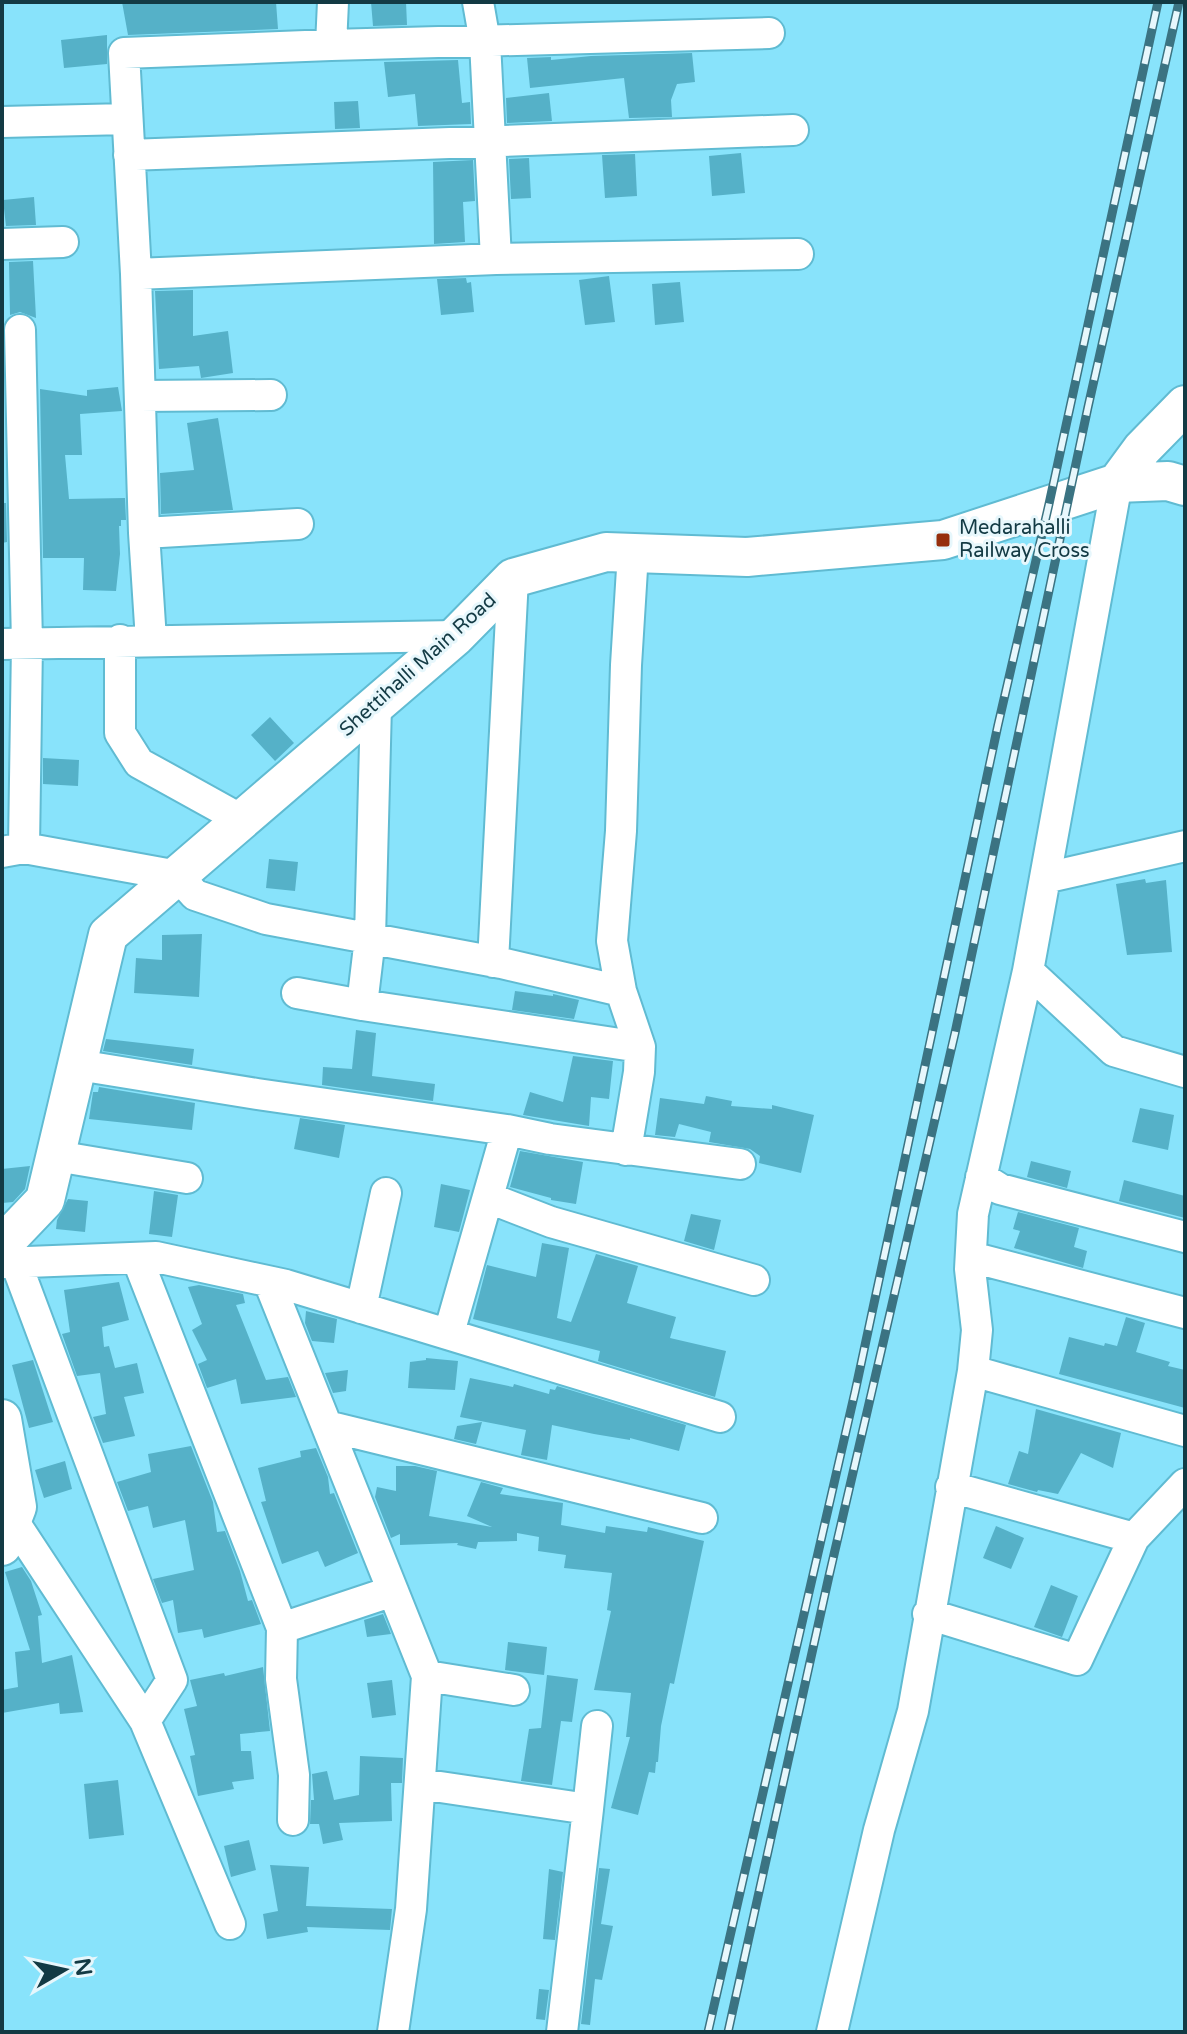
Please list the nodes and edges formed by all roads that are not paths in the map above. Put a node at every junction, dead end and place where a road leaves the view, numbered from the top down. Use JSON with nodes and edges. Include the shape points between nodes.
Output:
{"nodes":[{"id":1,"x":333,"y":2,"type":"edge"},
{"id":2,"x":478,"y":2,"type":"edge"},
{"id":3,"x":769,"y":33,"type":"dead end"},
{"id":4,"x":485,"y":42,"type":"junction"},
{"id":5,"x":331,"y":45,"type":"junction"},
{"id":6,"x":127,"y":119,"type":"junction"},
{"id":7,"x":2,"y":122,"type":"edge"},
{"id":8,"x":793,"y":130,"type":"dead end"},
{"id":9,"x":491,"y":141,"type":"junction"},
{"id":10,"x":129,"y":155,"type":"junction"},
{"id":11,"x":63,"y":242,"type":"dead end"},
{"id":12,"x":2,"y":244,"type":"edge"},
{"id":13,"x":798,"y":254,"type":"dead end"},
{"id":14,"x":496,"y":259,"type":"junction"},
{"id":15,"x":136,"y":274,"type":"junction"},
{"id":16,"x":20,"y":330,"type":"dead end"},
{"id":17,"x":271,"y":395,"type":"dead end"},
{"id":18,"x":140,"y":396,"type":"junction"},
{"id":19,"x":1185,"y":405,"type":"edge"},
{"id":20,"x":1117,"y":483,"type":"junction"},
{"id":21,"x":1185,"y":486,"type":"edge"},
{"id":22,"x":298,"y":524,"type":"dead end"},
{"id":23,"x":144,"y":533,"type":"junction"},
{"id":24,"x":633,"y":553,"type":"junction"},
{"id":25,"x":513,"y":578,"type":"junction"},
{"id":26,"x":456,"y":636,"type":"junction"},
{"id":27,"x":120,"y":640,"type":"junction"},
{"id":28,"x":151,"y":640,"type":"junction"},
{"id":29,"x":14,"y":644,"type":"edge"},
{"id":30,"x":376,"y":705,"type":"junction"},
{"id":31,"x":242,"y":820,"type":"junction"},
{"id":32,"x":1185,"y":846,"type":"edge"},
{"id":33,"x":13,"y":850,"type":"edge"},
{"id":34,"x":178,"y":876,"type":"junction"},
{"id":35,"x":1045,"y":878,"type":"junction"},
{"id":36,"x":370,"y":938,"type":"junction"},
{"id":37,"x":493,"y":962,"type":"junction"},
{"id":38,"x":1028,"y":971,"type":"junction"},
{"id":39,"x":621,"y":991,"type":"junction"},
{"id":40,"x":297,"y":993,"type":"dead end"},
{"id":41,"x":362,"y":1005,"type":"junction"},
{"id":42,"x":640,"y":1047,"type":"junction"},
{"id":43,"x":78,"y":1065,"type":"junction"},
{"id":44,"x":1185,"y":1072,"type":"edge"},
{"id":45,"x":507,"y":1130,"type":"junction"},
{"id":46,"x":626,"y":1150,"type":"junction"},
{"id":47,"x":56,"y":1156,"type":"junction"},
{"id":48,"x":740,"y":1164,"type":"dead end"},
{"id":49,"x":981,"y":1177,"type":"junction"},
{"id":50,"x":187,"y":1178,"type":"dead end"},
{"id":51,"x":386,"y":1193,"type":"dead end"},
{"id":52,"x":489,"y":1198,"type":"junction"},
{"id":53,"x":1185,"y":1237,"type":"edge"},
{"id":54,"x":5,"y":1250,"type":"edge"},
{"id":55,"x":971,"y":1257,"type":"junction"},
{"id":56,"x":137,"y":1258,"type":"junction"},
{"id":57,"x":754,"y":1280,"type":"dead end"},
{"id":58,"x":269,"y":1282,"type":"junction"},
{"id":59,"x":361,"y":1308,"type":"junction"},
{"id":60,"x":1185,"y":1313,"type":"edge"},
{"id":61,"x":449,"y":1333,"type":"junction"},
{"id":62,"x":973,"y":1371,"type":"junction"},
{"id":63,"x":720,"y":1417,"type":"dead end"},
{"id":64,"x":2,"y":1419,"type":"edge"},
{"id":65,"x":327,"y":1426,"type":"junction"},
{"id":66,"x":1185,"y":1431,"type":"edge"},
{"id":67,"x":1185,"y":1484,"type":"edge"},
{"id":68,"x":951,"y":1487,"type":"junction"},
{"id":69,"x":702,"y":1518,"type":"dead end"},
{"id":70,"x":7,"y":1532,"type":"edge"},
{"id":71,"x":1134,"y":1538,"type":"junction"},
{"id":72,"x":393,"y":1591,"type":"junction"},
{"id":73,"x":928,"y":1614,"type":"junction"},
{"id":74,"x":282,"y":1628,"type":"junction"},
{"id":75,"x":427,"y":1676,"type":"junction"},
{"id":76,"x":514,"y":1690,"type":"dead end"},
{"id":77,"x":145,"y":1721,"type":"junction"},
{"id":78,"x":597,"y":1726,"type":"dead end"},
{"id":79,"x":420,"y":1784,"type":"junction"},
{"id":80,"x":588,"y":1809,"type":"junction"},
{"id":81,"x":293,"y":1820,"type":"dead end"},
{"id":82,"x":230,"y":1924,"type":"dead end"},
{"id":83,"x":393,"y":2032,"type":"edge"},
{"id":84,"x":562,"y":2032,"type":"edge"},
{"id":85,"x":832,"y":2032,"type":"edge"}],
"edges":[{"from":1,"to":5,"type":"street"},
{"from":2,"to":4,"type":"street"},
{"from":3,"to":4,"type":"street"},
{"from":4,"to":5,"type":"street"},
{"from":4,"to":9,"type":"street"},
{"from":5,"to":6,"type":"street","via":[[124,53]]},
{"from":6,"to":7,"type":"street"},
{"from":6,"to":10,"type":"street"},
{"from":8,"to":9,"type":"street"},
{"from":9,"to":10,"type":"street"},
{"from":9,"to":14,"type":"street"},
{"from":10,"to":15,"type":"street"},
{"from":11,"to":12,"type":"street"},
{"from":13,"to":14,"type":"street"},
{"from":14,"to":15,"type":"street"},
{"from":15,"to":18,"type":"street"},
{"from":16,"to":29,"type":"street"},
{"from":17,"to":18,"type":"street"},
{"from":18,"to":23,"type":"street"},
{"from":19,"to":20,"type":"street"},
{"from":20,"to":21,"type":"street","name":"Shettihalli Main Road","via":[[1168,481]]},
{"from":20,"to":24,"type":"street","name":"Shettihalli Main Road","via":[[943,540],[747,557]]},
{"from":20,"to":35,"type":"street"},
{"from":22,"to":23,"type":"street"},
{"from":23,"to":28,"type":"street"},
{"from":24,"to":25,"type":"street","name":"Shettihalli Main Road","via":[[606,552]]},
{"from":24,"to":39,"type":"street","via":[[612,941]]},
{"from":25,"to":26,"type":"street","name":"Shettihalli Main Road"},
{"from":25,"to":37,"type":"street"},
{"from":26,"to":28,"type":"street"},
{"from":26,"to":30,"type":"street","name":"Shettihalli Main Road"},
{"from":27,"to":28,"type":"street"},
{"from":27,"to":29,"type":"street"},
{"from":27,"to":31,"type":"street","via":[[120,733],[139,763]]},
{"from":29,"to":33,"type":"street"},
{"from":30,"to":31,"type":"street","name":"Shettihalli Main Road"},
{"from":30,"to":36,"type":"street"},
{"from":31,"to":34,"type":"street","name":"Shettihalli Main Road"},
{"from":32,"to":35,"type":"street"},
{"from":33,"to":34,"type":"street"},
{"from":34,"to":36,"type":"street","via":[[195,895],[251,914]]},
{"from":34,"to":43,"type":"street","name":"Shettihalli Main Road","via":[[108,935]]},
{"from":35,"to":38,"type":"street"},
{"from":36,"to":37,"type":"street"},
{"from":36,"to":41,"type":"street"},
{"from":37,"to":39,"type":"street"},
{"from":38,"to":44,"type":"street","via":[[1114,1051]]},
{"from":38,"to":49,"type":"street"},
{"from":39,"to":42,"type":"street"},
{"from":40,"to":41,"type":"street"},
{"from":41,"to":42,"type":"street"},
{"from":42,"to":46,"type":"street"},
{"from":43,"to":45,"type":"street"},
{"from":43,"to":47,"type":"street","name":"Shettihalli Main Road"},
{"from":45,"to":46,"type":"street"},
{"from":45,"to":52,"type":"street"},
{"from":46,"to":48,"type":"street"},
{"from":47,"to":50,"type":"street"},
{"from":47,"to":54,"type":"street","name":"Shettihalli Main Road","via":[[45,1200]]},
{"from":49,"to":53,"type":"street","via":[[1000,1189]]},
{"from":49,"to":55,"type":"street"},
{"from":51,"to":59,"type":"street"},
{"from":52,"to":57,"type":"street","via":[[551,1222]]},
{"from":52,"to":61,"type":"street"},
{"from":54,"to":56,"type":"street"},
{"from":54,"to":77,"type":"street","via":[[172,1680]]},
{"from":55,"to":60,"type":"street"},
{"from":55,"to":62,"type":"street","via":[[977,1330]]},
{"from":56,"to":58,"type":"street","via":[[156,1257]]},
{"from":56,"to":74,"type":"street"},
{"from":58,"to":59,"type":"street"},
{"from":58,"to":65,"type":"street"},
{"from":59,"to":61,"type":"street"},
{"from":61,"to":63,"type":"street"},
{"from":62,"to":66,"type":"street"},
{"from":62,"to":68,"type":"street"},
{"from":64,"to":70,"type":"street","via":[[17,1507]]},
{"from":65,"to":69,"type":"street"},
{"from":65,"to":72,"type":"street"},
{"from":67,"to":71,"type":"street"},
{"from":68,"to":71,"type":"street"},
{"from":68,"to":73,"type":"street"},
{"from":70,"to":77,"type":"street"},
{"from":71,"to":73,"type":"street","via":[[1077,1660]]},
{"from":72,"to":74,"type":"street"},
{"from":72,"to":75,"type":"street"},
{"from":73,"to":85,"type":"street","via":[[913,1711]]},
{"from":74,"to":81,"type":"street"},
{"from":75,"to":76,"type":"street"},
{"from":75,"to":79,"type":"street"},
{"from":77,"to":82,"type":"street"},
{"from":78,"to":80,"type":"street"},
{"from":79,"to":80,"type":"street"},
{"from":79,"to":83,"type":"street","via":[[411,1909]]},
{"from":80,"to":84,"type":"street"}]}
